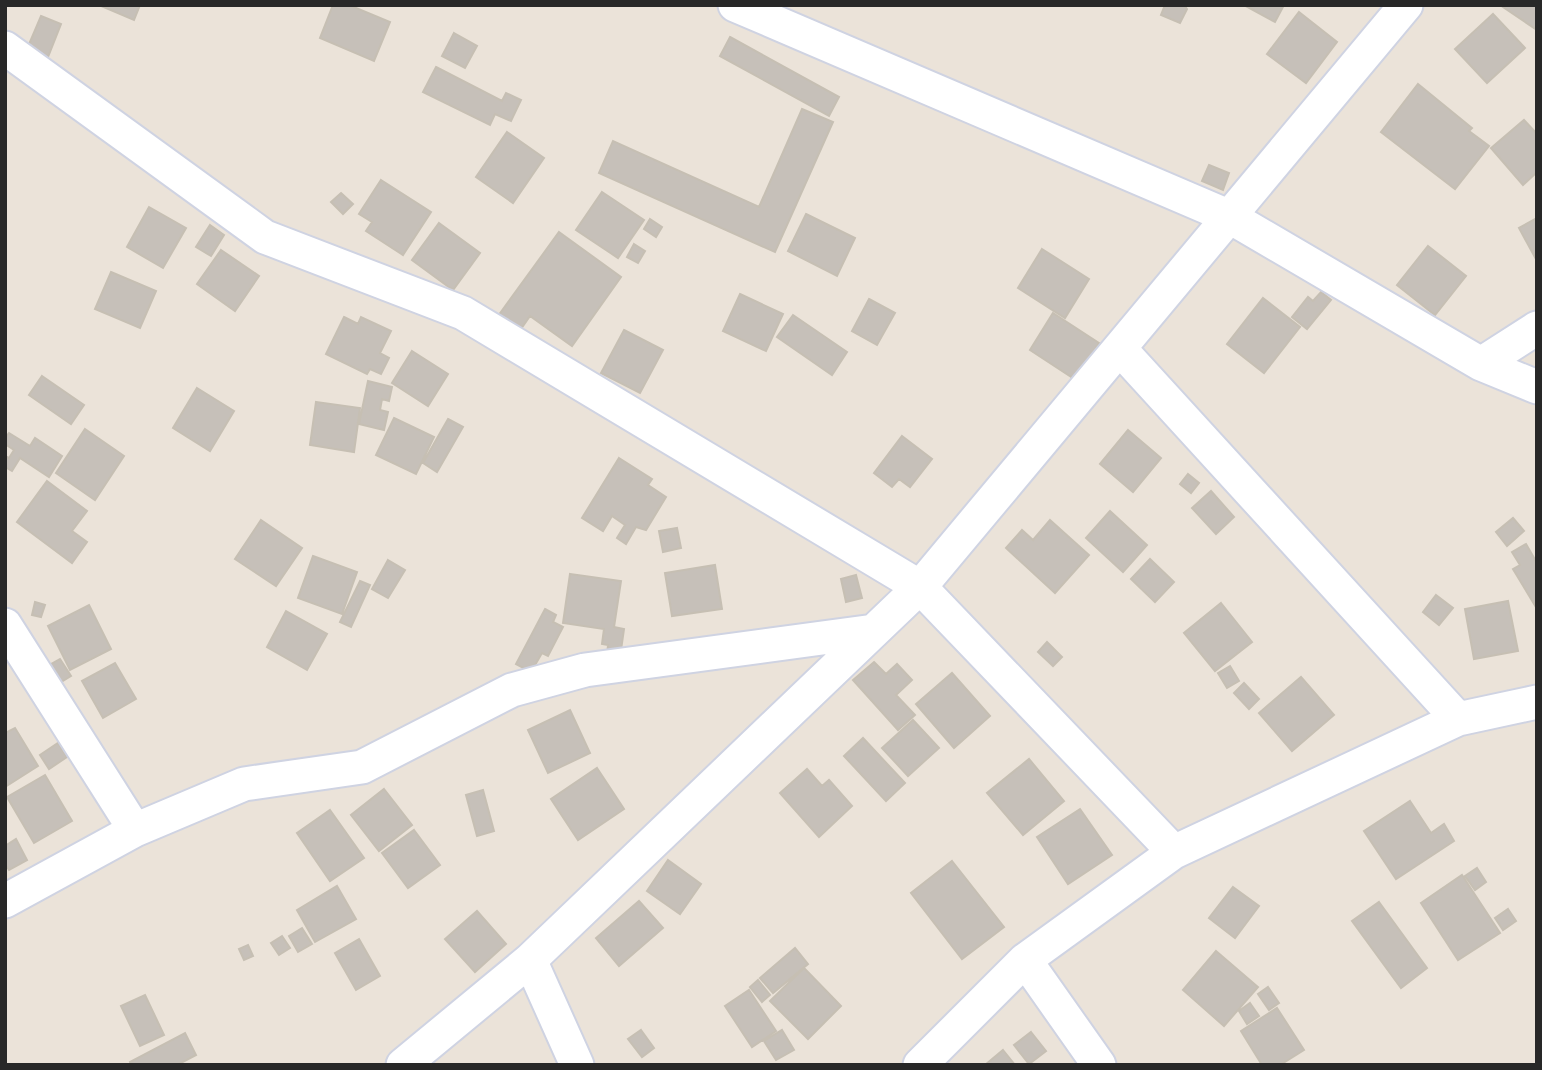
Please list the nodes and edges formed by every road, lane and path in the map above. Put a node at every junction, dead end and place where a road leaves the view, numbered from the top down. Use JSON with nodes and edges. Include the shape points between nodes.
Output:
{"nodes":[{"id":1,"x":735,"y":5,"type":"edge"},
{"id":2,"x":1406,"y":5,"type":"edge"},
{"id":3,"x":5,"y":48,"type":"edge"},
{"id":4,"x":1230,"y":217,"type":"junction"},
{"id":5,"x":1537,"y":328,"type":"edge"},
{"id":6,"x":1120,"y":349,"type":"junction"},
{"id":7,"x":1480,"y":364,"type":"junction"},
{"id":8,"x":1537,"y":387,"type":"edge"},
{"id":9,"x":920,"y":587,"type":"junction"},
{"id":10,"x":5,"y":625,"type":"edge"},
{"id":11,"x":874,"y":631,"type":"junction"},
{"id":12,"x":1537,"y":702,"type":"edge"},
{"id":13,"x":1458,"y":719,"type":"junction"},
{"id":14,"x":135,"y":830,"type":"junction"},
{"id":15,"x":1174,"y":852,"type":"junction"},
{"id":16,"x":5,"y":901,"type":"edge"},
{"id":17,"x":530,"y":960,"type":"junction"},
{"id":18,"x":1025,"y":960,"type":"junction"},
{"id":19,"x":403,"y":1065,"type":"edge"},
{"id":20,"x":577,"y":1065,"type":"edge"},
{"id":21,"x":920,"y":1065,"type":"edge"},
{"id":22,"x":1099,"y":1065,"type":"edge"}],
"edges":[{"from":1,"to":4,"type":"street"},
{"from":2,"to":4,"type":"street"},
{"from":3,"to":9,"type":"street","via":[[265,237],[463,313]]},
{"from":4,"to":6,"type":"street"},
{"from":4,"to":7,"type":"street"},
{"from":5,"to":7,"type":"street"},
{"from":6,"to":9,"type":"street"},
{"from":6,"to":13,"type":"street"},
{"from":7,"to":8,"type":"street"},
{"from":9,"to":11,"type":"street"},
{"from":9,"to":15,"type":"street"},
{"from":10,"to":14,"type":"street"},
{"from":11,"to":14,"type":"street","via":[[585,670],[512,690],[362,767],[244,784]]},
{"from":11,"to":17,"type":"street"},
{"from":12,"to":13,"type":"street"},
{"from":13,"to":15,"type":"street"},
{"from":14,"to":16,"type":"street"},
{"from":15,"to":18,"type":"street"},
{"from":17,"to":19,"type":"street"},
{"from":17,"to":20,"type":"street"},
{"from":18,"to":21,"type":"street"},
{"from":18,"to":22,"type":"street"}]}
